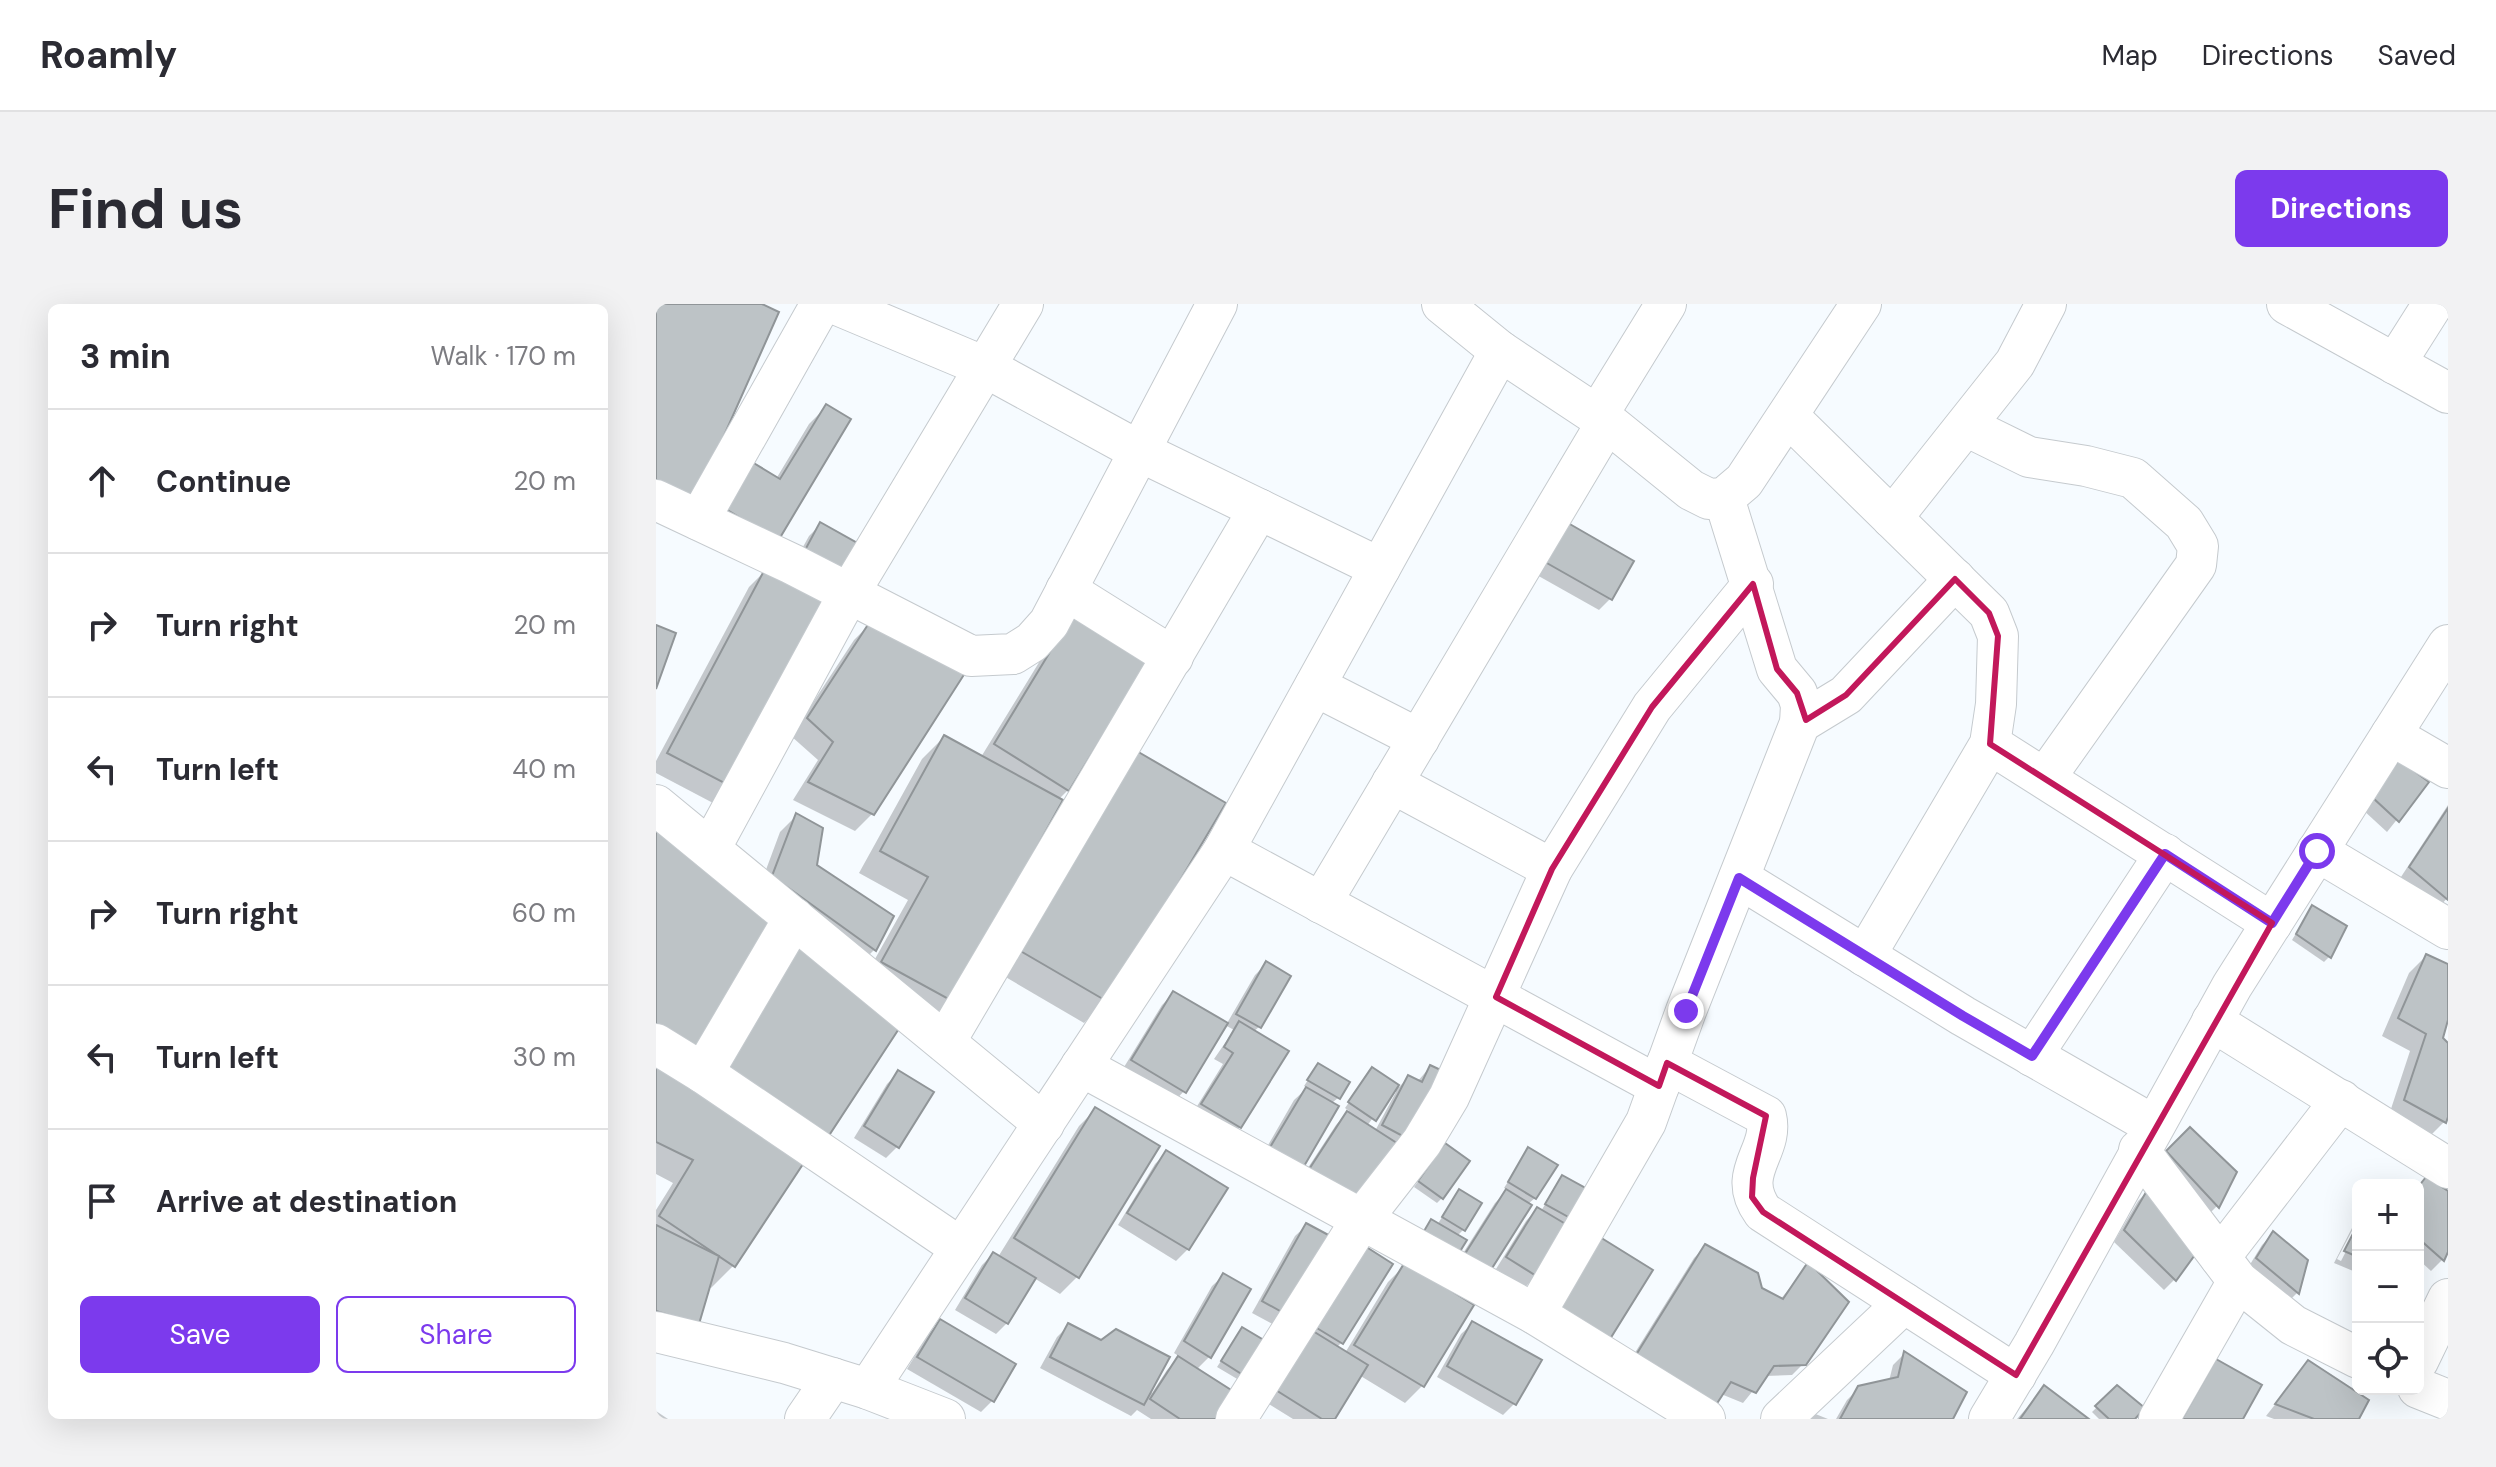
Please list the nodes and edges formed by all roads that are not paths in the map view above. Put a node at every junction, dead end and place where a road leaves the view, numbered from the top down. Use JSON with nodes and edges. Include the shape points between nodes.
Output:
{"nodes":[{"id":1,"x":821,"y":304,"type":"edge"},
{"id":2,"x":835,"y":304,"type":"edge"},
{"id":3,"x":1023,"y":304,"type":"edge"},
{"id":4,"x":1217,"y":304,"type":"edge"},
{"id":5,"x":1442,"y":304,"type":"edge"},
{"id":6,"x":1666,"y":304,"type":"edge"},
{"id":7,"x":1861,"y":304,"type":"edge"},
{"id":8,"x":2046,"y":304,"type":"edge"},
{"id":9,"x":2287,"y":304,"type":"edge"},
{"id":10,"x":2433,"y":304,"type":"edge"},
{"id":11,"x":876,"y":311,"type":"edge"},
{"id":12,"x":1487,"y":328,"type":"edge"},
{"id":13,"x":2395,"y":364,"type":"junction"},
{"id":14,"x":985,"y":367,"type":"junction"},
{"id":15,"x":2448,"y":393,"type":"edge"},
{"id":16,"x":1788,"y":416,"type":"junction"},
{"id":17,"x":1602,"y":419,"type":"junction"},
{"id":18,"x":1966,"y":426,"type":"junction"},
{"id":19,"x":1139,"y":451,"type":"junction"},
{"id":20,"x":1724,"y":498,"type":"junction"},
{"id":21,"x":656,"y":500,"type":"edge"},
{"id":22,"x":1259,"y":509,"type":"junction"},
{"id":23,"x":1892,"y":518,"type":"junction"},
{"id":24,"x":699,"y":520,"type":"junction"},
{"id":25,"x":1380,"y":568,"type":"junction"},
{"id":26,"x":1955,"y":579,"type":"junction"},
{"id":27,"x":1753,"y":584,"type":"junction"},
{"id":28,"x":1066,"y":590,"type":"junction"},
{"id":29,"x":848,"y":595,"type":"junction"},
{"id":30,"x":2448,"y":645,"type":"edge"},
{"id":31,"x":1173,"y":657,"type":"junction"},
{"id":32,"x":1315,"y":686,"type":"junction"},
{"id":33,"x":1800,"y":723,"type":"junction"},
{"id":34,"x":2391,"y":735,"type":"junction"},
{"id":35,"x":1419,"y":739,"type":"junction"},
{"id":36,"x":1990,"y":744,"type":"junction"},
{"id":37,"x":2448,"y":768,"type":"edge"},
{"id":38,"x":2045,"y":778,"type":"junction"},
{"id":39,"x":1392,"y":783,"type":"junction"},
{"id":40,"x":656,"y":805,"type":"edge"},
{"id":41,"x":710,"y":849,"type":"junction"},
{"id":42,"x":1224,"y":850,"type":"junction"},
{"id":43,"x":2317,"y":851,"type":"junction"},
{"id":44,"x":2165,"y":854,"type":"junction"},
{"id":45,"x":1552,"y":869,"type":"junction"},
{"id":46,"x":1739,"y":878,"type":"junction"},
{"id":47,"x":1321,"y":903,"type":"junction"},
{"id":48,"x":794,"y":918,"type":"junction"},
{"id":49,"x":2272,"y":923,"type":"junction"},
{"id":50,"x":2448,"y":929,"type":"edge"},
{"id":51,"x":1865,"y":956,"type":"junction"},
{"id":52,"x":1496,"y":997,"type":"junction"},
{"id":53,"x":2212,"y":1021,"type":"junction"},
{"id":54,"x":945,"y":1042,"type":"junction"},
{"id":55,"x":656,"y":1044,"type":"edge"},
{"id":56,"x":2032,"y":1056,"type":"junction"},
{"id":57,"x":1081,"y":1066,"type":"junction"},
{"id":58,"x":703,"y":1073,"type":"junction"},
{"id":59,"x":1663,"y":1075,"type":"junction"},
{"id":60,"x":2341,"y":1100,"type":"junction"},
{"id":61,"x":1044,"y":1124,"type":"junction"},
{"id":62,"x":2146,"y":1138,"type":"junction"},
{"id":63,"x":2448,"y":1168,"type":"edge"},
{"id":64,"x":1362,"y":1219,"type":"junction"},
{"id":65,"x":961,"y":1248,"type":"junction"},
{"id":66,"x":2229,"y":1269,"type":"junction"},
{"id":67,"x":2448,"y":1299,"type":"edge"},
{"id":68,"x":1904,"y":1303,"type":"junction"},
{"id":69,"x":1535,"y":1314,"type":"junction"},
{"id":70,"x":656,"y":1332,"type":"edge"},
{"id":71,"x":2352,"y":1355,"type":"edge"},
{"id":72,"x":2016,"y":1375,"type":"junction"},
{"id":73,"x":850,"y":1383,"type":"junction"},
{"id":74,"x":2427,"y":1392,"type":"edge"},
{"id":75,"x":805,"y":1419,"type":"edge"},
{"id":76,"x":945,"y":1419,"type":"edge"},
{"id":77,"x":1236,"y":1419,"type":"edge"},
{"id":78,"x":1705,"y":1419,"type":"edge"},
{"id":79,"x":1781,"y":1419,"type":"edge"},
{"id":80,"x":1989,"y":1419,"type":"edge"},
{"id":81,"x":2159,"y":1419,"type":"edge"}],
"edges":[{"from":1,"to":24,"type":"street"},
{"from":2,"to":11,"type":"street"},
{"from":3,"to":14,"type":"street"},
{"from":4,"to":19,"type":"street"},
{"from":5,"to":12,"type":"street"},
{"from":6,"to":17,"type":"street"},
{"from":7,"to":16,"type":"street"},
{"from":8,"to":18,"type":"street","via":[[2015,363]]},
{"from":9,"to":13,"type":"street"},
{"from":10,"to":13,"type":"street"},
{"from":11,"to":14,"type":"street"},
{"from":12,"to":17,"type":"street"},
{"from":12,"to":25,"type":"street"},
{"from":13,"to":15,"type":"street"},
{"from":14,"to":19,"type":"street"},
{"from":14,"to":29,"type":"street"},
{"from":16,"to":20,"type":"street","via":[[1744,481]]},
{"from":16,"to":23,"type":"street"},
{"from":17,"to":20,"type":"street","via":[[1691,490],[1709,499]]},
{"from":17,"to":35,"type":"street"},
{"from":18,"to":23,"type":"street"},
{"from":18,"to":38,"type":"street","via":[[2029,457],[2133,478],[2184,523],[2198,546],[2196,565]]},
{"from":19,"to":22,"type":"street"},
{"from":19,"to":28,"type":"street"},
{"from":20,"to":27,"type":"street"},
{"from":21,"to":24,"type":"street"},
{"from":22,"to":25,"type":"street"},
{"from":22,"to":31,"type":"street"},
{"from":23,"to":26,"type":"street"},
{"from":24,"to":29,"type":"street"},
{"from":25,"to":32,"type":"street"},
{"from":26,"to":33,"type":"street","via":[[1846,695]]},
{"from":26,"to":36,"type":"street","via":[[1989,613],[1998,636]]},
{"from":27,"to":33,"type":"street","via":[[1777,669],[1797,693]]},
{"from":27,"to":45,"type":"street","via":[[1652,707]]},
{"from":28,"to":29,"type":"street","via":[[1032,642],[1013,654],[971,656]]},
{"from":28,"to":31,"type":"street"},
{"from":29,"to":41,"type":"street"},
{"from":30,"to":34,"type":"street"},
{"from":31,"to":54,"type":"street"},
{"from":32,"to":35,"type":"street"},
{"from":32,"to":42,"type":"street"},
{"from":33,"to":46,"type":"street"},
{"from":34,"to":37,"type":"street"},
{"from":34,"to":43,"type":"street"},
{"from":35,"to":39,"type":"street"},
{"from":36,"to":38,"type":"street"},
{"from":36,"to":51,"type":"street"},
{"from":38,"to":44,"type":"street"},
{"from":39,"to":45,"type":"street"},
{"from":39,"to":47,"type":"street"},
{"from":40,"to":41,"type":"street"},
{"from":41,"to":48,"type":"street"},
{"from":42,"to":47,"type":"street"},
{"from":42,"to":57,"type":"street"},
{"from":43,"to":49,"type":"street"},
{"from":43,"to":50,"type":"street"},
{"from":44,"to":49,"type":"street"},
{"from":44,"to":56,"type":"street"},
{"from":45,"to":52,"type":"street"},
{"from":46,"to":51,"type":"street"},
{"from":46,"to":59,"type":"street"},
{"from":47,"to":52,"type":"street"},
{"from":48,"to":54,"type":"street"},
{"from":48,"to":58,"type":"street"},
{"from":49,"to":53,"type":"street"},
{"from":51,"to":56,"type":"street"},
{"from":52,"to":59,"type":"street"},
{"from":52,"to":64,"type":"street","via":[[1422,1142]]},
{"from":53,"to":60,"type":"street"},
{"from":53,"to":62,"type":"street"},
{"from":54,"to":61,"type":"street"},
{"from":55,"to":58,"type":"street"},
{"from":56,"to":62,"type":"street"},
{"from":57,"to":61,"type":"street"},
{"from":57,"to":64,"type":"street"},
{"from":58,"to":65,"type":"street"},
{"from":59,"to":68,"type":"street","via":[[1766,1116],[1769,1127],[1752,1187],[1752,1197],[1763,1212]]},
{"from":59,"to":69,"type":"street","via":[[1646,1122]]},
{"from":60,"to":63,"type":"street"},
{"from":60,"to":66,"type":"street"},
{"from":61,"to":65,"type":"street"},
{"from":62,"to":66,"type":"street"},
{"from":62,"to":72,"type":"street"},
{"from":64,"to":69,"type":"street"},
{"from":64,"to":77,"type":"street"},
{"from":65,"to":73,"type":"street"},
{"from":66,"to":71,"type":"street","via":[[2293,1325]]},
{"from":66,"to":81,"type":"street"},
{"from":67,"to":74,"type":"street"},
{"from":68,"to":72,"type":"street"},
{"from":68,"to":79,"type":"street"},
{"from":69,"to":78,"type":"street"},
{"from":70,"to":73,"type":"street"},
{"from":72,"to":80,"type":"street"},
{"from":73,"to":75,"type":"street"},
{"from":73,"to":76,"type":"street"}]}
